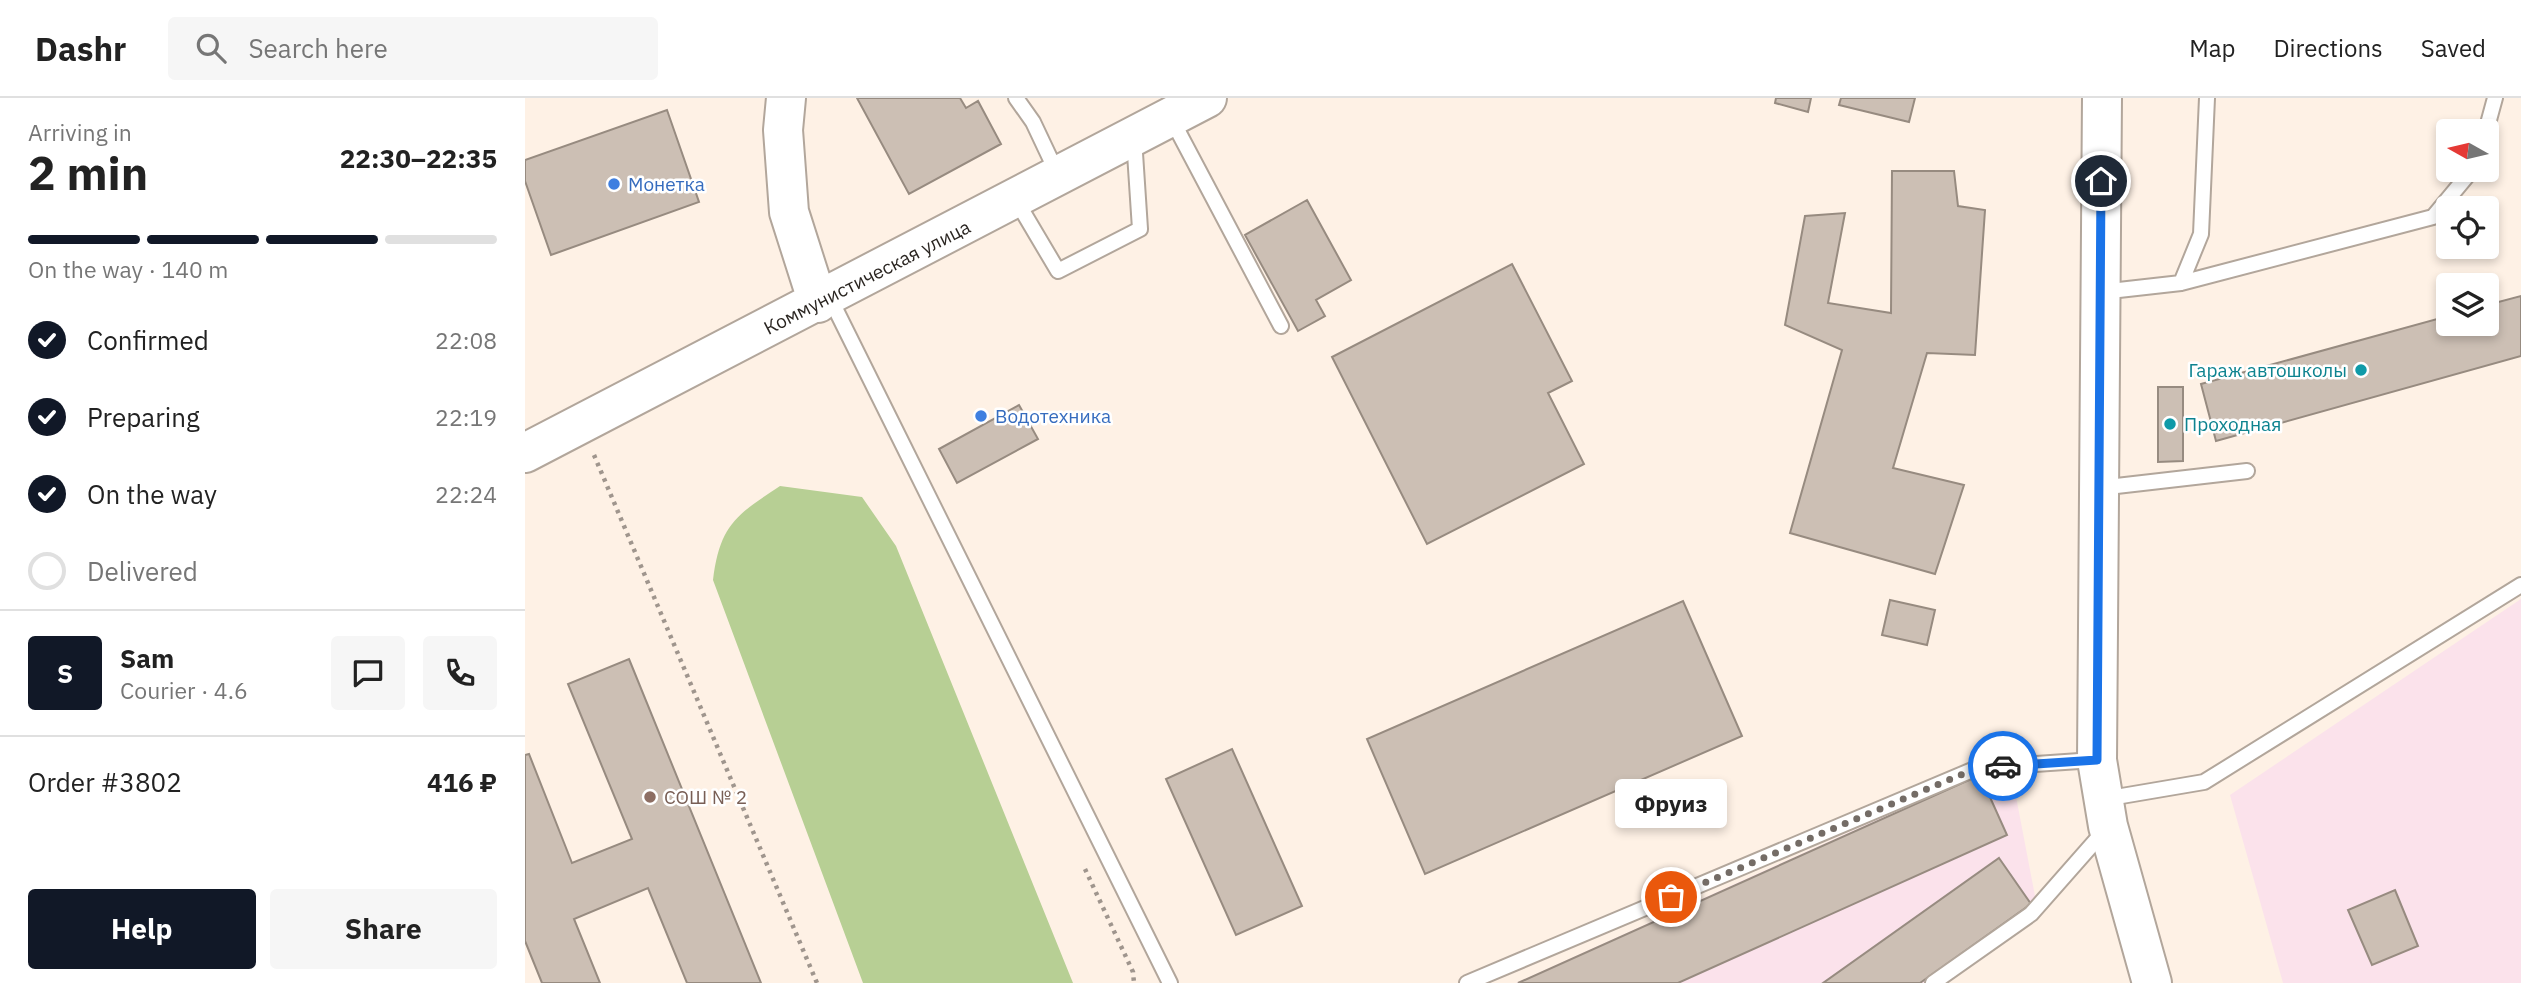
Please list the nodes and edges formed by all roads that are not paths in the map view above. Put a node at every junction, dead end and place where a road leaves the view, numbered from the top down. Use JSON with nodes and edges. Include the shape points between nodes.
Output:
{"nodes":[{"id":1,"x":1016,"y":98,"type":"edge"},
{"id":2,"x":1207,"y":98,"type":"edge"},
{"id":3,"x":2102,"y":98,"type":"edge"},
{"id":4,"x":2207,"y":98,"type":"edge"},
{"id":5,"x":2495,"y":98,"type":"edge"},
{"id":6,"x":790,"y":112,"type":"edge"},
{"id":7,"x":1171,"y":118,"type":"junction"},
{"id":8,"x":2489,"y":119,"type":"edge"},
{"id":9,"x":1134,"y":137,"type":"junction"},
{"id":10,"x":1059,"y":176,"type":"junction"},
{"id":11,"x":2462,"y":182,"type":"edge"},
{"id":12,"x":1016,"y":200,"type":"junction"},
{"id":13,"x":2181,"y":283,"type":"junction"},
{"id":14,"x":2100,"y":293,"type":"junction"},
{"id":15,"x":823,"y":299,"type":"junction"},
{"id":16,"x":1281,"y":327,"type":"dead end"},
{"id":17,"x":525,"y":453,"type":"edge"},
{"id":18,"x":2247,"y":471,"type":"dead end"},
{"id":19,"x":2098,"y":488,"type":"junction"},
{"id":20,"x":2521,"y":585,"type":"edge"},
{"id":21,"x":2097,"y":760,"type":"junction"},
{"id":22,"x":2106,"y":813,"type":"junction"},
{"id":23,"x":1170,"y":983,"type":"edge"},
{"id":24,"x":1467,"y":983,"type":"edge"},
{"id":25,"x":1933,"y":983,"type":"edge"},
{"id":26,"x":2130,"y":983,"type":"edge"},
{"id":27,"x":2152,"y":983,"type":"edge"}],
"edges":[{"from":1,"to":10,"type":"lane"},
{"from":2,"to":7,"type":"main road","name":"Коммунистическая улица"},
{"from":3,"to":14,"type":"main road"},
{"from":4,"to":13,"type":"lane","via":[[2201,234]]},
{"from":5,"to":8,"type":"lane"},
{"from":6,"to":15,"type":"main road","via":[[789,212]]},
{"from":7,"to":9,"type":"main road","name":"Коммунистическая улица"},
{"from":7,"to":16,"type":"lane"},
{"from":9,"to":10,"type":"main road","name":"Коммунистическая улица"},
{"from":9,"to":12,"type":"lane","via":[[1140,229],[1058,271]]},
{"from":10,"to":12,"type":"main road","name":"Коммунистическая улица"},
{"from":11,"to":13,"type":"lane","via":[[2433,217]]},
{"from":12,"to":15,"type":"main road","name":"Коммунистическая улица"},
{"from":13,"to":14,"type":"lane"},
{"from":14,"to":19,"type":"main road"},
{"from":15,"to":17,"type":"main road","name":"Коммунистическая улица"},
{"from":15,"to":23,"type":"lane"},
{"from":18,"to":19,"type":"lane"},
{"from":19,"to":21,"type":"main road"},
{"from":20,"to":22,"type":"lane","via":[[2204,782]]},
{"from":21,"to":22,"type":"main road"},
{"from":21,"to":24,"type":"lane","via":[[1977,768]]},
{"from":22,"to":25,"type":"lane","via":[[2031,914]]},
{"from":22,"to":26,"type":"main road","via":[[2108,892]]},
{"from":22,"to":27,"type":"main road"}]}
